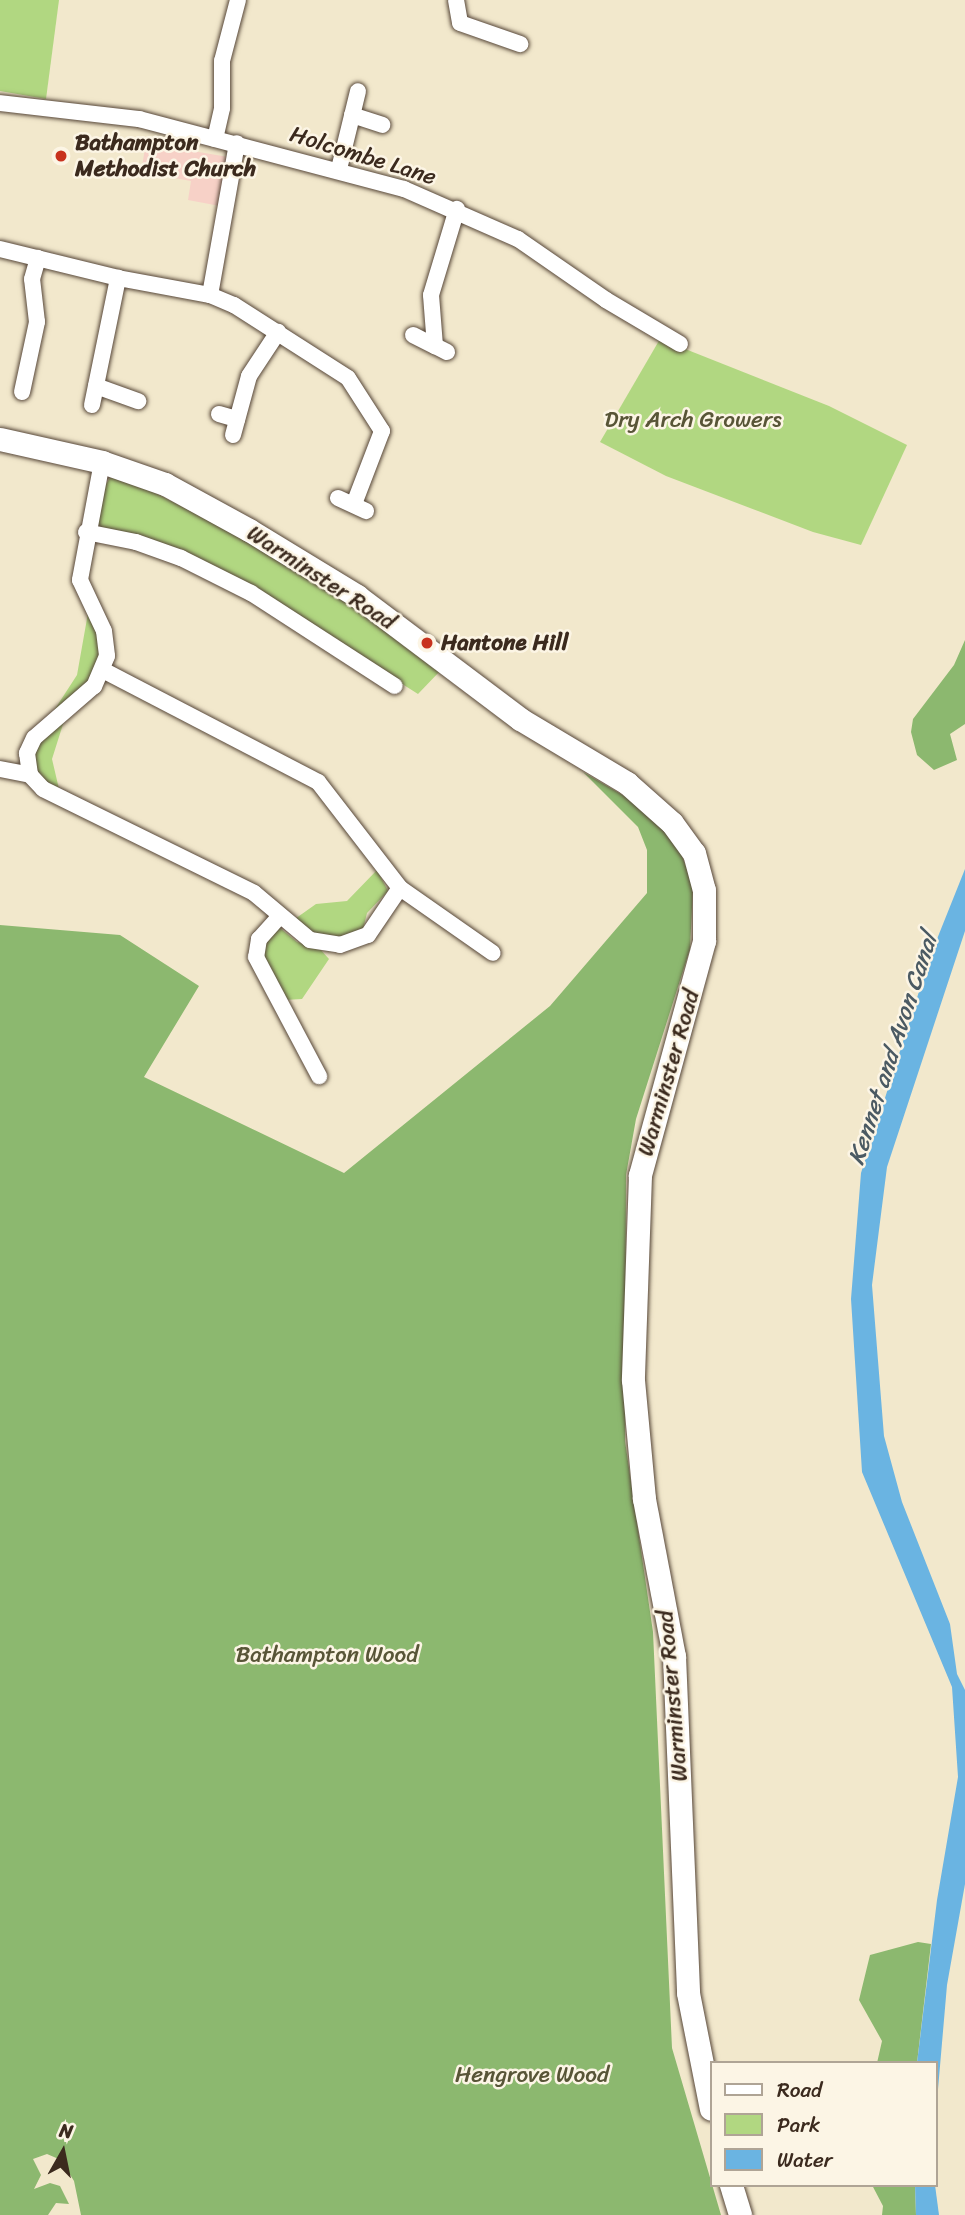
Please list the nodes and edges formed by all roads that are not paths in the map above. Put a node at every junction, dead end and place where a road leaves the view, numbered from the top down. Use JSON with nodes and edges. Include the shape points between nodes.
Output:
{"nodes":[{"id":1,"x":238,"y":0,"type":"edge"},
{"id":2,"x":456,"y":0,"type":"edge"},
{"id":3,"x":520,"y":44,"type":"dead end"},
{"id":4,"x":358,"y":92,"type":"dead end"},
{"id":5,"x":0,"y":103,"type":"edge"},
{"id":6,"x":352,"y":115,"type":"junction"},
{"id":7,"x":382,"y":125,"type":"dead end"},
{"id":8,"x":215,"y":139,"type":"junction"},
{"id":9,"x":237,"y":143,"type":"junction"},
{"id":10,"x":339,"y":169,"type":"junction"},
{"id":11,"x":457,"y":209,"type":"junction"},
{"id":12,"x":0,"y":249,"type":"edge"},
{"id":13,"x":38,"y":258,"type":"junction"},
{"id":14,"x":118,"y":278,"type":"junction"},
{"id":15,"x":210,"y":295,"type":"junction"},
{"id":16,"x":278,"y":332,"type":"junction"},
{"id":17,"x":412,"y":335,"type":"dead end"},
{"id":18,"x":680,"y":344,"type":"dead end"},
{"id":19,"x":96,"y":386,"type":"junction"},
{"id":20,"x":22,"y":392,"type":"dead end"},
{"id":21,"x":138,"y":401,"type":"dead end"},
{"id":22,"x":92,"y":405,"type":"dead end"},
{"id":23,"x":219,"y":414,"type":"dead end"},
{"id":24,"x":237,"y":419,"type":"junction"},
{"id":25,"x":233,"y":435,"type":"dead end"},
{"id":26,"x":0,"y":439,"type":"edge"},
{"id":27,"x":102,"y":462,"type":"junction"},
{"id":28,"x":338,"y":498,"type":"dead end"},
{"id":29,"x":86,"y":532,"type":"junction"},
{"id":30,"x":103,"y":670,"type":"junction"},
{"id":31,"x":395,"y":686,"type":"dead end"},
{"id":32,"x":0,"y":769,"type":"edge"},
{"id":33,"x":30,"y":775,"type":"junction"},
{"id":34,"x":400,"y":888,"type":"junction"},
{"id":35,"x":279,"y":917,"type":"junction"},
{"id":36,"x":493,"y":953,"type":"dead end"},
{"id":37,"x":318,"y":1076,"type":"dead end"},
{"id":38,"x":710,"y":2104,"type":"edge"},
{"id":39,"x":732,"y":2187,"type":"edge"},
{"id":40,"x":740,"y":2215,"type":"edge"}],
"edges":[{"from":1,"to":8,"type":"street","via":[[221,69],[222,108]]},
{"from":2,"to":3,"type":"street","via":[[460,23]]},
{"from":4,"to":6,"type":"street"},
{"from":5,"to":8,"type":"street","name":"Holcombe Lane","via":[[122,116]]},
{"from":6,"to":7,"type":"street"},
{"from":6,"to":10,"type":"street"},
{"from":8,"to":9,"type":"street","name":"Holcombe Lane"},
{"from":9,"to":10,"type":"street","name":"Holcombe Lane"},
{"from":9,"to":15,"type":"street"},
{"from":10,"to":11,"type":"street","name":"Holcombe Lane"},
{"from":11,"to":17,"type":"street","via":[[431,295],[441,349]]},
{"from":11,"to":18,"type":"street","name":"Holcombe Lane","via":[[527,244],[606,300]]},
{"from":12,"to":13,"type":"street"},
{"from":13,"to":14,"type":"street"},
{"from":13,"to":20,"type":"street","via":[[32,279],[37,322],[25,353]]},
{"from":14,"to":15,"type":"street"},
{"from":14,"to":19,"type":"street"},
{"from":15,"to":16,"type":"street"},
{"from":16,"to":24,"type":"street","via":[[249,376]]},
{"from":16,"to":28,"type":"street","via":[[348,378],[382,431],[360,508]]},
{"from":19,"to":21,"type":"street"},
{"from":19,"to":22,"type":"street"},
{"from":23,"to":24,"type":"street"},
{"from":24,"to":25,"type":"street"},
{"from":26,"to":27,"type":"highway","name":"Warminster Road"},
{"from":27,"to":29,"type":"street"},
{"from":27,"to":38,"type":"highway","name":"Warminster Road","via":[[165,484],[357,596],[520,719],[650,800],[694,853],[704,890],[704,942],[640,1175],[633,1380],[644,1499],[674,1656],[688,1993]]},
{"from":29,"to":30,"type":"street","via":[[80,580],[107,643]]},
{"from":29,"to":31,"type":"street","via":[[136,542],[181,558],[251,593]]},
{"from":30,"to":33,"type":"street","via":[[94,687],[34,738],[27,753]]},
{"from":30,"to":34,"type":"street","via":[[318,782]]},
{"from":32,"to":33,"type":"street"},
{"from":33,"to":35,"type":"street","via":[[43,789],[254,893]]},
{"from":34,"to":35,"type":"street","via":[[368,935],[356,942],[331,946],[310,940]]},
{"from":34,"to":36,"type":"street"},
{"from":35,"to":37,"type":"street","via":[[259,939],[256,957]]},
{"from":39,"to":40,"type":"highway"}]}
